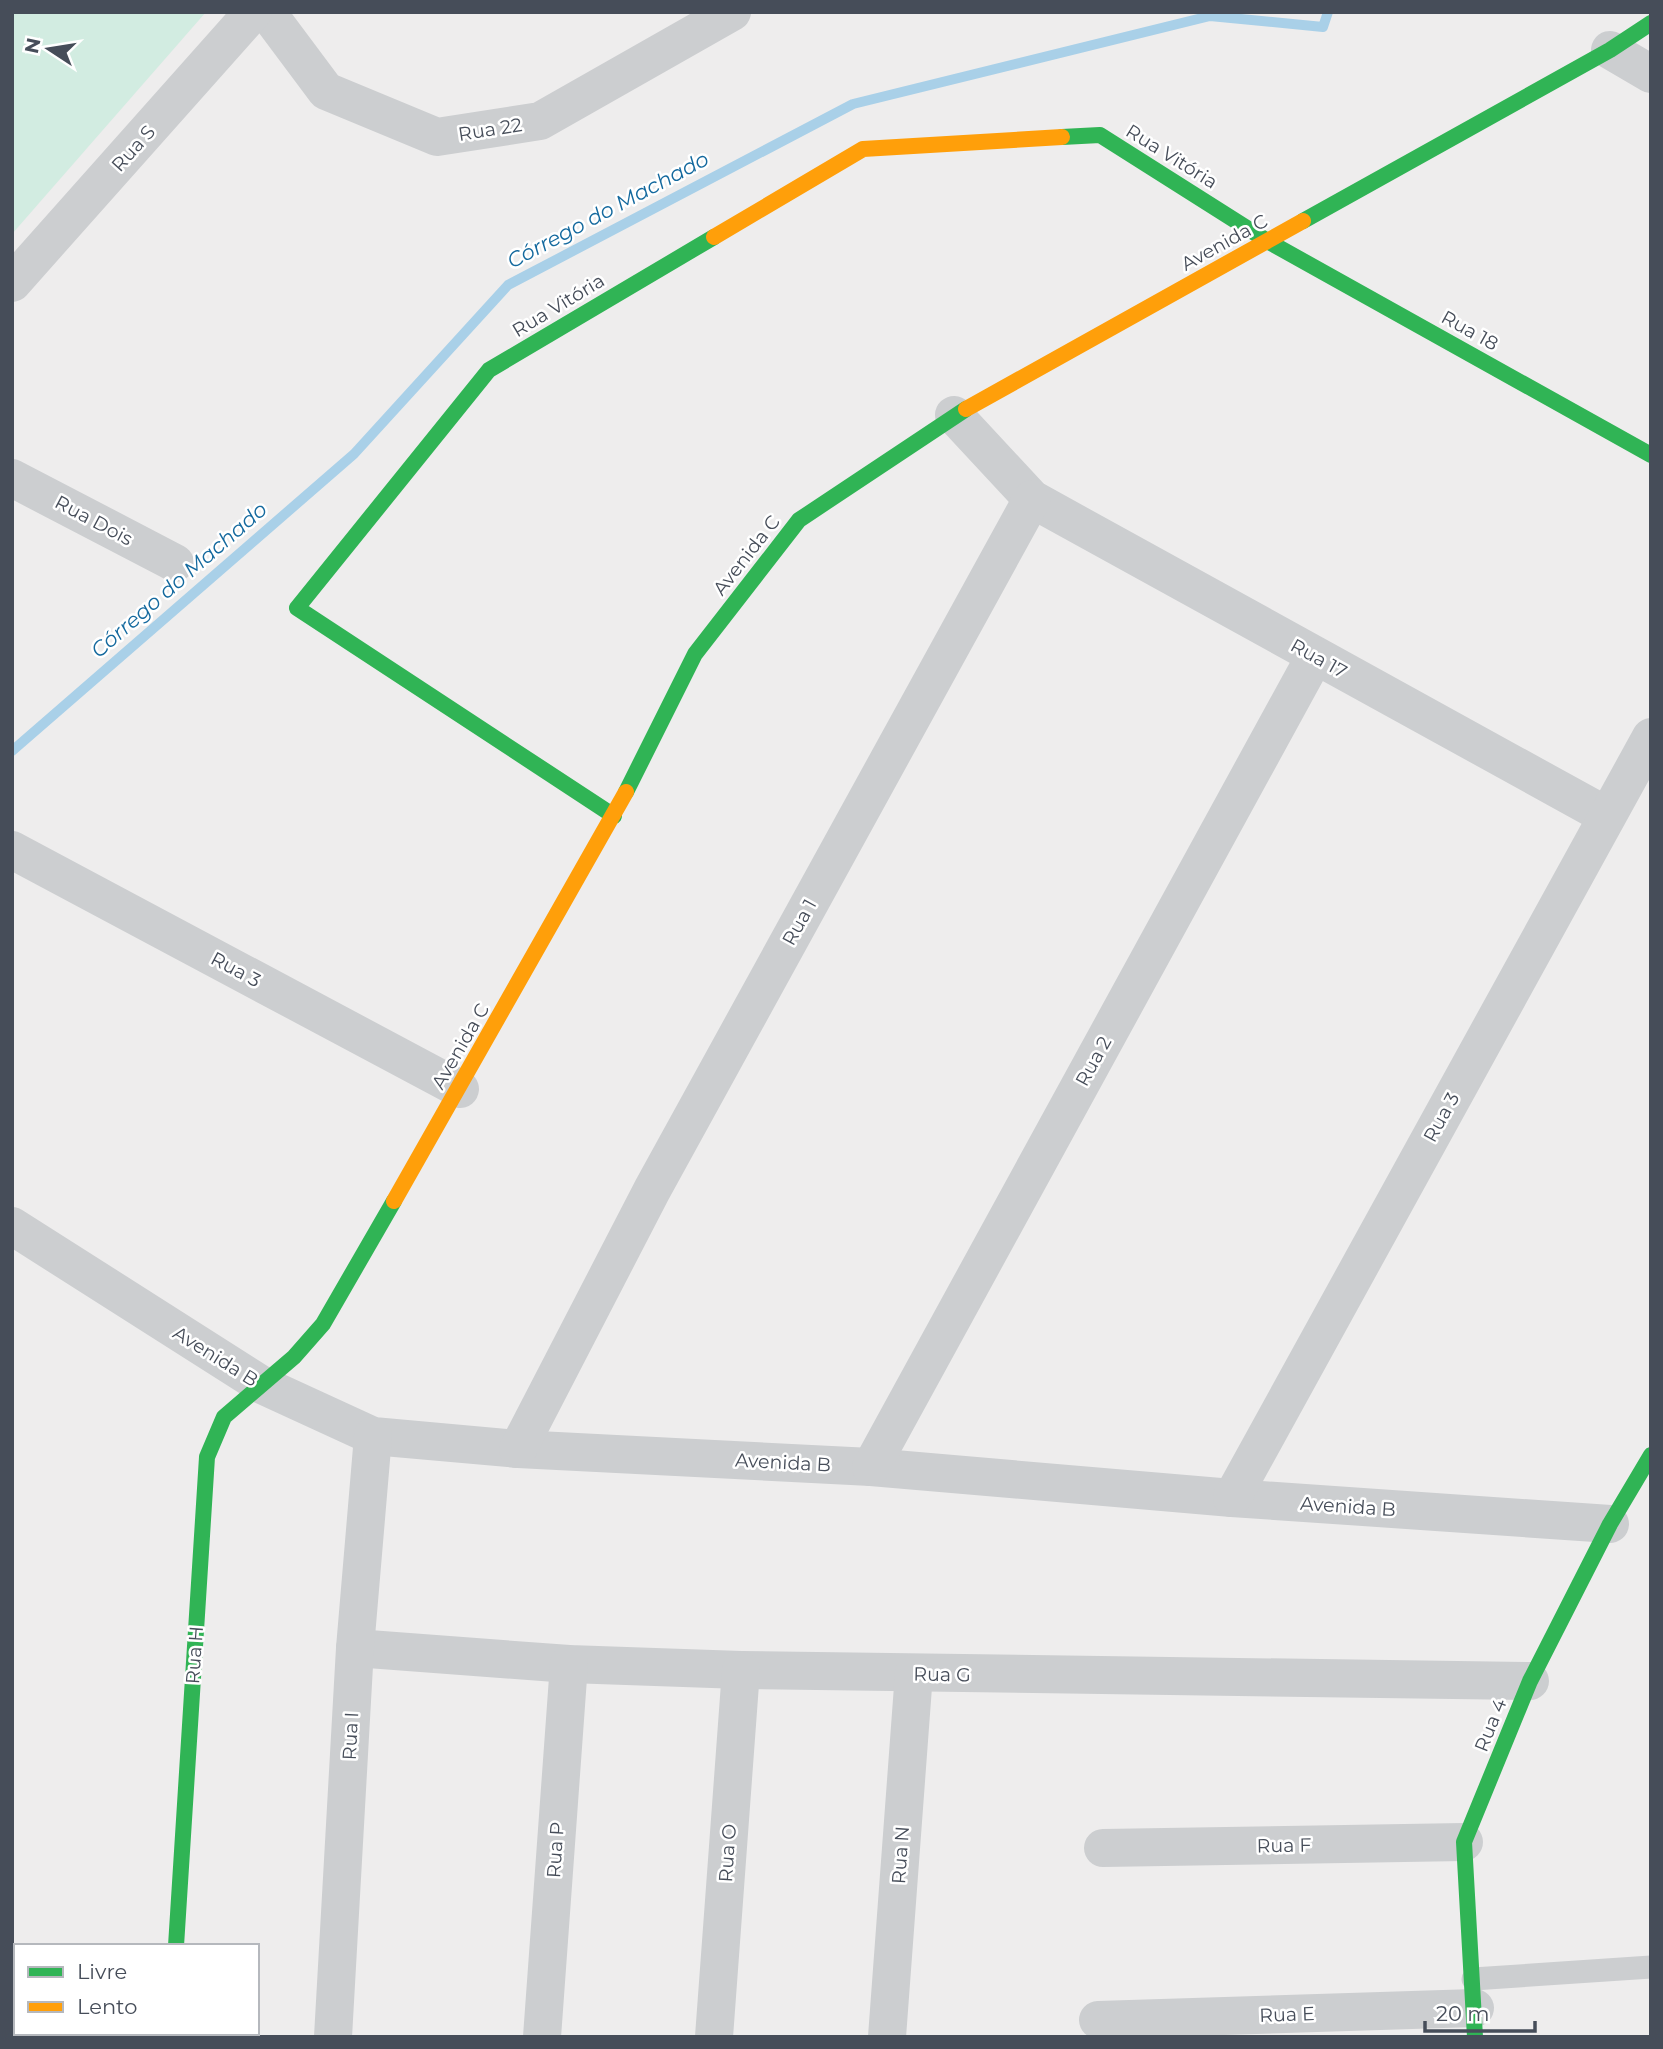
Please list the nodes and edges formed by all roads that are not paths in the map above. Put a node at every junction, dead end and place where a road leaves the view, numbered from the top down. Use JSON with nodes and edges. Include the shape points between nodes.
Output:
{"nodes":[{"id":1,"x":253,"y":12,"type":"edge"},
{"id":2,"x":267,"y":12,"type":"edge"},
{"id":3,"x":732,"y":12,"type":"edge"},
{"id":4,"x":1651,"y":23,"type":"edge"},
{"id":5,"x":1610,"y":50,"type":"junction"},
{"id":6,"x":1651,"y":74,"type":"edge"},
{"id":7,"x":1269,"y":242,"type":"junction"},
{"id":8,"x":12,"y":283,"type":"edge"},
{"id":9,"x":954,"y":415,"type":"junction"},
{"id":10,"x":1651,"y":454,"type":"edge"},
{"id":11,"x":12,"y":478,"type":"edge"},
{"id":12,"x":1032,"y":499,"type":"junction"},
{"id":13,"x":175,"y":563,"type":"dead end"},
{"id":14,"x":1315,"y":656,"type":"junction"},
{"id":15,"x":1648,"y":746,"type":"edge"},
{"id":16,"x":614,"y":816,"type":"junction"},
{"id":17,"x":1606,"y":816,"type":"junction"},
{"id":18,"x":12,"y":850,"type":"edge"},
{"id":19,"x":460,"y":1089,"type":"junction"},
{"id":20,"x":12,"y":1226,"type":"edge"},
{"id":21,"x":262,"y":1385,"type":"junction"},
{"id":22,"x":373,"y":1436,"type":"junction"},
{"id":23,"x":518,"y":1449,"type":"junction"},
{"id":24,"x":1651,"y":1455,"type":"edge"},
{"id":25,"x":872,"y":1467,"type":"junction"},
{"id":26,"x":1232,"y":1498,"type":"junction"},
{"id":27,"x":1610,"y":1524,"type":"junction"},
{"id":28,"x":355,"y":1648,"type":"junction"},
{"id":29,"x":569,"y":1664,"type":"junction"},
{"id":30,"x":741,"y":1670,"type":"junction"},
{"id":31,"x":914,"y":1673,"type":"junction"},
{"id":32,"x":1530,"y":1681,"type":"junction"},
{"id":33,"x":1464,"y":1842,"type":"junction"},
{"id":34,"x":1103,"y":1847,"type":"dead end"},
{"id":35,"x":176,"y":1944,"type":"edge"},
{"id":36,"x":1651,"y":1967,"type":"edge"},
{"id":37,"x":1474,"y":2008,"type":"edge"},
{"id":38,"x":1098,"y":2020,"type":"dead end"},
{"id":39,"x":333,"y":2037,"type":"edge"},
{"id":40,"x":542,"y":2037,"type":"edge"},
{"id":41,"x":714,"y":2037,"type":"edge"},
{"id":42,"x":887,"y":2037,"type":"edge"}],
"edges":[{"from":1,"to":8,"type":"street","name":"Rua S"},
{"from":2,"to":3,"type":"street","name":"Rua 22","via":[[326,91],[437,136],[540,121]]},
{"from":4,"to":5,"type":"street","name":"Avenida C"},
{"from":5,"to":6,"type":"street"},
{"from":5,"to":7,"type":"street","name":"Avenida C"},
{"from":7,"to":9,"type":"street","name":"Avenida C"},
{"from":7,"to":10,"type":"street","name":"Rua 18"},
{"from":7,"to":16,"type":"street","name":"Rua Vitória","via":[[1100,135],[863,149],[489,370],[296,608]]},
{"from":9,"to":12,"type":"street"},
{"from":9,"to":16,"type":"street","name":"Avenida C","via":[[799,520],[695,654]]},
{"from":11,"to":13,"type":"street","name":"Rua Dois"},
{"from":12,"to":14,"type":"street","name":"Rua 17"},
{"from":12,"to":23,"type":"street","name":"Rua 1","via":[[652,1190]]},
{"from":14,"to":17,"type":"street","name":"Rua 17"},
{"from":14,"to":25,"type":"street","name":"Rua 2"},
{"from":15,"to":17,"type":"street","name":"Rua 3"},
{"from":16,"to":19,"type":"street","name":"Avenida C"},
{"from":17,"to":26,"type":"street","name":"Rua 3"},
{"from":18,"to":19,"type":"street","name":"Rua 3"},
{"from":19,"to":21,"type":"street","name":"Avenida C","via":[[323,1324]]},
{"from":20,"to":21,"type":"street","name":"Avenida B"},
{"from":21,"to":22,"type":"street","name":"Avenida B"},
{"from":21,"to":35,"type":"street","name":"Rua H","via":[[224,1418],[207,1457]]},
{"from":22,"to":23,"type":"street","name":"Avenida B"},
{"from":22,"to":28,"type":"street","name":"Rua I"},
{"from":23,"to":25,"type":"street","name":"Avenida B"},
{"from":24,"to":27,"type":"street","name":"Rua 4"},
{"from":25,"to":26,"type":"street","name":"Avenida B"},
{"from":26,"to":27,"type":"street","name":"Avenida B"},
{"from":27,"to":32,"type":"street","name":"Rua 4"},
{"from":28,"to":29,"type":"street","name":"Rua G"},
{"from":28,"to":39,"type":"street","name":"Rua I"},
{"from":29,"to":30,"type":"street","name":"Rua G"},
{"from":29,"to":40,"type":"street","name":"Rua P"},
{"from":30,"to":31,"type":"street","name":"Rua G"},
{"from":30,"to":41,"type":"street","name":"Rua O"},
{"from":31,"to":32,"type":"street","name":"Rua G"},
{"from":31,"to":42,"type":"street","name":"Rua N"},
{"from":32,"to":33,"type":"street","name":"Rua 4"},
{"from":33,"to":34,"type":"street","name":"Rua F"},
{"from":33,"to":37,"type":"street","name":"Rua 4"},
{"from":36,"to":37,"type":"lane"},
{"from":37,"to":38,"type":"street","name":"Rua E"}]}
